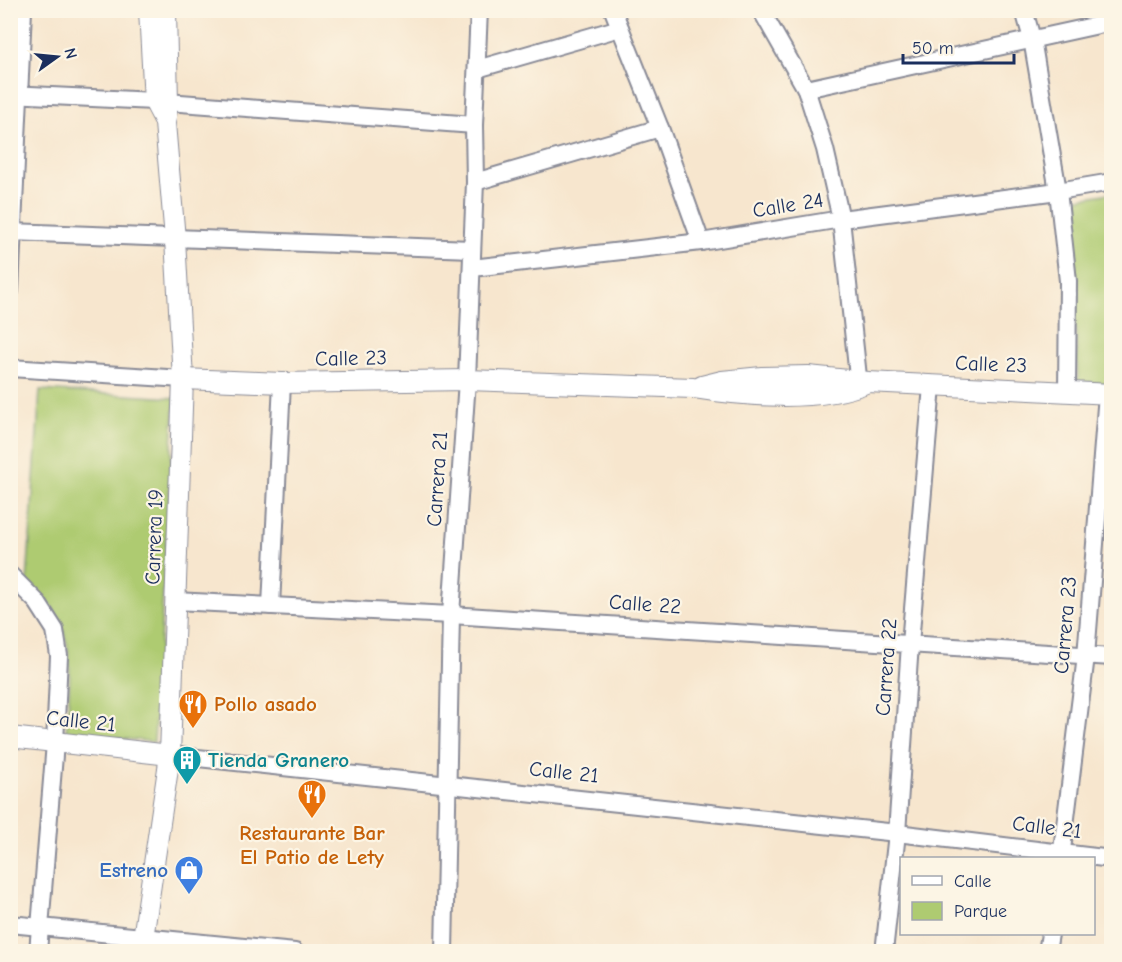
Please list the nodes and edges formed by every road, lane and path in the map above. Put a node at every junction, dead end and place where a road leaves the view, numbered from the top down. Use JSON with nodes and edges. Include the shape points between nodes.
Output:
{"nodes":[{"id":1,"x":23,"y":10,"type":"edge"},
{"id":2,"x":149,"y":10,"type":"edge"},
{"id":3,"x":166,"y":10,"type":"edge"},
{"id":4,"x":479,"y":10,"type":"edge"},
{"id":5,"x":614,"y":10,"type":"edge"},
{"id":6,"x":761,"y":10,"type":"edge"},
{"id":7,"x":1024,"y":10,"type":"edge"},
{"id":8,"x":1112,"y":22,"type":"edge"},
{"id":9,"x":620,"y":28,"type":"junction"},
{"id":10,"x":1032,"y":39,"type":"junction"},
{"id":11,"x":477,"y":69,"type":"junction"},
{"id":12,"x":806,"y":89,"type":"junction"},
{"id":13,"x":15,"y":94,"type":"edge"},
{"id":14,"x":161,"y":102,"type":"junction"},
{"id":15,"x":474,"y":125,"type":"junction"},
{"id":16,"x":660,"y":128,"type":"junction"},
{"id":17,"x":475,"y":182,"type":"junction"},
{"id":18,"x":1112,"y":182,"type":"edge"},
{"id":19,"x":1058,"y":191,"type":"junction"},
{"id":20,"x":841,"y":219,"type":"junction"},
{"id":21,"x":12,"y":232,"type":"edge"},
{"id":22,"x":175,"y":239,"type":"junction"},
{"id":23,"x":701,"y":242,"type":"junction"},
{"id":24,"x":472,"y":249,"type":"junction"},
{"id":25,"x":471,"y":268,"type":"junction"},
{"id":26,"x":10,"y":291,"type":"edge"},
{"id":27,"x":10,"y":368,"type":"edge"},
{"id":28,"x":183,"y":379,"type":"junction"},
{"id":29,"x":467,"y":380,"type":"junction"},
{"id":30,"x":282,"y":383,"type":"junction"},
{"id":31,"x":862,"y":383,"type":"junction"},
{"id":32,"x":932,"y":386,"type":"junction"},
{"id":33,"x":1067,"y":392,"type":"junction"},
{"id":34,"x":1109,"y":394,"type":"edge"},
{"id":35,"x":10,"y":575,"type":"edge"},
{"id":36,"x":176,"y":601,"type":"junction"},
{"id":37,"x":271,"y":606,"type":"junction"},
{"id":38,"x":451,"y":615,"type":"junction"},
{"id":39,"x":910,"y":644,"type":"junction"},
{"id":40,"x":1086,"y":656,"type":"junction"},
{"id":41,"x":1112,"y":657,"type":"edge"},
{"id":42,"x":10,"y":737,"type":"edge"},
{"id":43,"x":55,"y":743,"type":"junction"},
{"id":44,"x":170,"y":755,"type":"junction"},
{"id":45,"x":447,"y":784,"type":"junction"},
{"id":46,"x":897,"y":833,"type":"junction"},
{"id":47,"x":1062,"y":856,"type":"edge"},
{"id":48,"x":1079,"y":857,"type":"edge"},
{"id":49,"x":1095,"y":858,"type":"edge"},
{"id":50,"x":1112,"y":859,"type":"edge"},
{"id":51,"x":10,"y":924,"type":"edge"},
{"id":52,"x":40,"y":927,"type":"junction"},
{"id":53,"x":1050,"y":935,"type":"edge"},
{"id":54,"x":142,"y":945,"type":"edge"},
{"id":55,"x":38,"y":951,"type":"edge"},
{"id":56,"x":294,"y":951,"type":"edge"},
{"id":57,"x":444,"y":951,"type":"edge"},
{"id":58,"x":884,"y":951,"type":"edge"},
{"id":59,"x":1047,"y":951,"type":"edge"}],
"edges":[{"from":1,"to":13,"type":"street"},
{"from":2,"to":14,"type":"street","name":"Carrera 19"},
{"from":3,"to":14,"type":"street","name":"Carrera 19"},
{"from":4,"to":11,"type":"street","name":"Carrera 21"},
{"from":5,"to":9,"type":"street"},
{"from":6,"to":12,"type":"street"},
{"from":7,"to":10,"type":"street"},
{"from":8,"to":10,"type":"street"},
{"from":9,"to":11,"type":"street"},
{"from":9,"to":16,"type":"street"},
{"from":10,"to":12,"type":"street"},
{"from":10,"to":19,"type":"street"},
{"from":11,"to":15,"type":"street","name":"Carrera 21"},
{"from":12,"to":20,"type":"street"},
{"from":13,"to":14,"type":"street"},
{"from":13,"to":21,"type":"street"},
{"from":14,"to":15,"type":"street"},
{"from":14,"to":22,"type":"street","name":"Carrera 19"},
{"from":15,"to":17,"type":"street","name":"Carrera 21"},
{"from":16,"to":17,"type":"street"},
{"from":16,"to":23,"type":"street"},
{"from":17,"to":24,"type":"street","name":"Carrera 21"},
{"from":18,"to":19,"type":"street","name":"Calle 24"},
{"from":19,"to":20,"type":"street","name":"Calle 24"},
{"from":19,"to":33,"type":"street","via":[[1068,281]]},
{"from":20,"to":23,"type":"street","name":"Calle 24"},
{"from":20,"to":31,"type":"street"},
{"from":21,"to":22,"type":"street"},
{"from":21,"to":26,"type":"street"},
{"from":22,"to":24,"type":"street"},
{"from":22,"to":28,"type":"street","name":"Carrera 19"},
{"from":23,"to":25,"type":"street","name":"Calle 24"},
{"from":24,"to":25,"type":"street","name":"Carrera 21"},
{"from":25,"to":29,"type":"street","name":"Carrera 21"},
{"from":27,"to":28,"type":"street","name":"Calle 23"},
{"from":28,"to":30,"type":"street","name":"Calle 23"},
{"from":28,"to":36,"type":"street","name":"Carrera 19"},
{"from":29,"to":30,"type":"street","name":"Calle 23"},
{"from":29,"to":31,"type":"street","name":"Calle 23","via":[[793,395],[835,393]]},
{"from":29,"to":38,"type":"street","name":"Carrera 21"},
{"from":30,"to":37,"type":"street"},
{"from":31,"to":32,"type":"street","name":"Calle 23"},
{"from":32,"to":33,"type":"street","name":"Calle 23"},
{"from":32,"to":39,"type":"street","name":"Carrera 22"},
{"from":33,"to":34,"type":"street","name":"Calle 23"},
{"from":34,"to":40,"type":"street","name":"Carrera 23"},
{"from":35,"to":43,"type":"street","via":[[37,602],[55,630],[59,656]]},
{"from":36,"to":37,"type":"street","name":"Calle 22"},
{"from":36,"to":44,"type":"street","name":"Carrera 19"},
{"from":37,"to":38,"type":"street","name":"Calle 22"},
{"from":38,"to":39,"type":"street","name":"Calle 22"},
{"from":38,"to":45,"type":"street","name":"Carrera 21"},
{"from":39,"to":40,"type":"street","name":"Calle 22"},
{"from":39,"to":46,"type":"street","name":"Carrera 22"},
{"from":40,"to":41,"type":"street","name":"Calle 22"},
{"from":40,"to":47,"type":"street","name":"Carrera 23"},
{"from":42,"to":43,"type":"street","name":"Calle 21"},
{"from":43,"to":44,"type":"street","name":"Calle 21"},
{"from":43,"to":52,"type":"street"},
{"from":44,"to":45,"type":"street","name":"Calle 21"},
{"from":44,"to":54,"type":"street","name":"Carrera 19"},
{"from":45,"to":46,"type":"street","name":"Calle 21"},
{"from":45,"to":57,"type":"street","name":"Carrera 21"},
{"from":46,"to":47,"type":"street","name":"Calle 21"},
{"from":46,"to":58,"type":"street","name":"Carrera 22"},
{"from":47,"to":48,"type":"street","name":"Calle 21"},
{"from":49,"to":50,"type":"street","name":"Calle 21"},
{"from":51,"to":52,"type":"street"},
{"from":52,"to":54,"type":"street"},
{"from":52,"to":55,"type":"street"},
{"from":53,"to":59,"type":"street"},
{"from":54,"to":56,"type":"street"}]}
